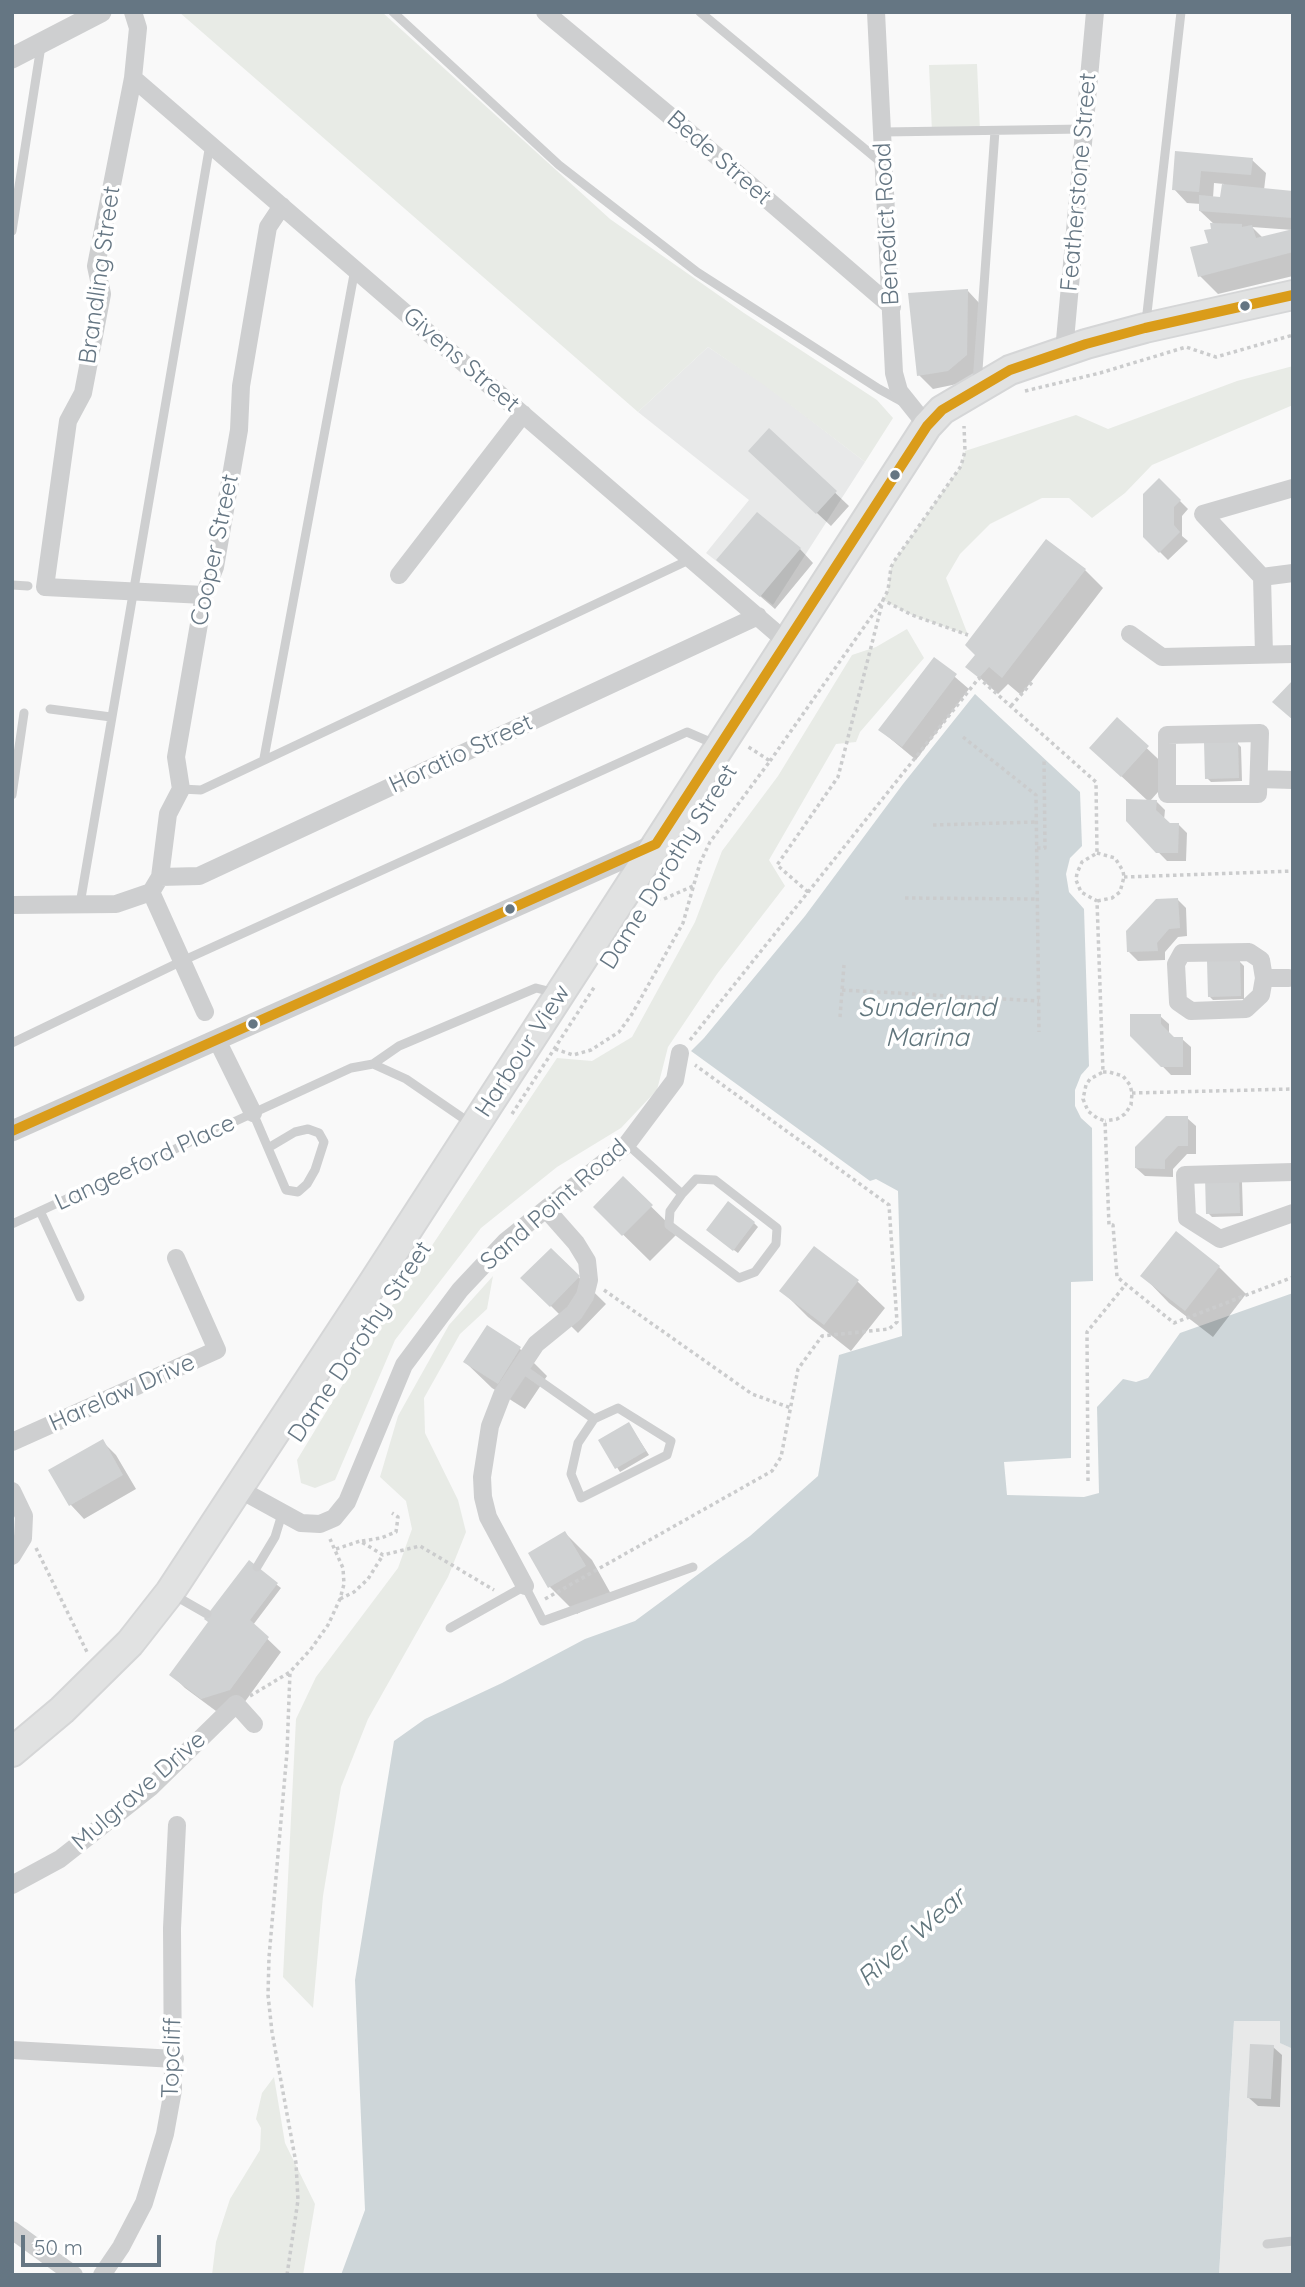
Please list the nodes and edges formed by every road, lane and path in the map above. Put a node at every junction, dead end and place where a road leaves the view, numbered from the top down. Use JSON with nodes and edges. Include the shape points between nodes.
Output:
{"nodes":[{"id":1,"x":101,"y":12,"type":"edge"},
{"id":2,"x":133,"y":12,"type":"edge"},
{"id":3,"x":393,"y":12,"type":"edge"},
{"id":4,"x":545,"y":12,"type":"edge"},
{"id":5,"x":700,"y":12,"type":"edge"},
{"id":6,"x":876,"y":12,"type":"edge"},
{"id":7,"x":1095,"y":12,"type":"edge"},
{"id":8,"x":1181,"y":12,"type":"edge"},
{"id":9,"x":70,"y":20,"type":"edge"},
{"id":10,"x":41,"y":44,"type":"junction"},
{"id":11,"x":12,"y":58,"type":"edge"},
{"id":12,"x":133,"y":78,"type":"junction"},
{"id":13,"x":1084,"y":129,"type":"junction"},
{"id":14,"x":995,"y":131,"type":"junction"},
{"id":15,"x":883,"y":132,"type":"junction"},
{"id":16,"x":210,"y":144,"type":"junction"},
{"id":17,"x":885,"y":165,"type":"junction"},
{"id":18,"x":282,"y":206,"type":"junction"},
{"id":19,"x":12,"y":231,"type":"edge"},
{"id":20,"x":355,"y":269,"type":"junction"},
{"id":21,"x":1293,"y":295,"type":"edge"},
{"id":22,"x":892,"y":307,"type":"junction"},
{"id":23,"x":1145,"y":328,"type":"junction"},
{"id":24,"x":1293,"y":335,"type":"edge"},
{"id":25,"x":1064,"y":351,"type":"junction"},
{"id":26,"x":977,"y":390,"type":"junction"},
{"id":27,"x":1021,"y":392,"type":"dead end"},
{"id":28,"x":523,"y":414,"type":"junction"},
{"id":29,"x":920,"y":416,"type":"junction"},
{"id":30,"x":955,"y":433,"type":"dead end"},
{"id":31,"x":1293,"y":488,"type":"edge"},
{"id":32,"x":691,"y":559,"type":"junction"},
{"id":33,"x":1293,"y":573,"type":"edge"},
{"id":34,"x":399,"y":575,"type":"dead end"},
{"id":35,"x":1262,"y":578,"type":"junction"},
{"id":36,"x":12,"y":584,"type":"edge"},
{"id":37,"x":28,"y":586,"type":"dead end"},
{"id":38,"x":132,"y":591,"type":"junction"},
{"id":39,"x":204,"y":595,"type":"junction"},
{"id":40,"x":883,"y":600,"type":"junction"},
{"id":41,"x":758,"y":616,"type":"junction"},
{"id":42,"x":1130,"y":634,"type":"dead end"},
{"id":43,"x":968,"y":635,"type":"dead end"},
{"id":44,"x":788,"y":643,"type":"junction"},
{"id":45,"x":1293,"y":653,"type":"edge"},
{"id":46,"x":1264,"y":654,"type":"junction"},
{"id":47,"x":1034,"y":680,"type":"dead end"},
{"id":48,"x":1011,"y":706,"type":"junction"},
{"id":49,"x":50,"y":709,"type":"dead end"},
{"id":50,"x":24,"y":713,"type":"dead end"},
{"id":51,"x":111,"y":717,"type":"junction"},
{"id":52,"x":963,"y":737,"type":"dead end"},
{"id":53,"x":733,"y":745,"type":"junction"},
{"id":54,"x":264,"y":758,"type":"junction"},
{"id":55,"x":1044,"y":758,"type":"dead end"},
{"id":56,"x":769,"y":761,"type":"junction"},
{"id":57,"x":1259,"y":779,"type":"junction"},
{"id":58,"x":1293,"y":780,"type":"edge"},
{"id":59,"x":181,"y":789,"type":"junction"},
{"id":60,"x":12,"y":795,"type":"edge"},
{"id":61,"x":1036,"y":822,"type":"junction"},
{"id":62,"x":933,"y":825,"type":"dead end"},
{"id":63,"x":656,"y":844,"type":"junction"},
{"id":64,"x":1037,"y":848,"type":"junction"},
{"id":65,"x":1097,"y":853,"type":"junction"},
{"id":66,"x":1293,"y":871,"type":"edge"},
{"id":67,"x":1124,"y":877,"type":"junction"},
{"id":68,"x":156,"y":884,"type":"junction"},
{"id":69,"x":694,"y":886,"type":"junction"},
{"id":70,"x":658,"y":887,"type":"dead end"},
{"id":71,"x":808,"y":892,"type":"junction"},
{"id":72,"x":905,"y":898,"type":"dead end"},
{"id":73,"x":1037,"y":899,"type":"junction"},
{"id":74,"x":1097,"y":901,"type":"junction"},
{"id":75,"x":80,"y":904,"type":"junction"},
{"id":76,"x":12,"y":905,"type":"edge"},
{"id":77,"x":182,"y":961,"type":"junction"},
{"id":78,"x":844,"y":965,"type":"dead end"},
{"id":79,"x":1264,"y":978,"type":"junction"},
{"id":80,"x":1289,"y":978,"type":"dead end"},
{"id":81,"x":599,"y":980,"type":"dead end"},
{"id":82,"x":842,"y":990,"type":"junction"},
{"id":83,"x":560,"y":994,"type":"junction"},
{"id":84,"x":1039,"y":1001,"type":"junction"},
{"id":85,"x":205,"y":1012,"type":"dead end"},
{"id":86,"x":840,"y":1017,"type":"dead end"},
{"id":87,"x":1039,"y":1032,"type":"dead end"},
{"id":88,"x":217,"y":1040,"type":"junction"},
{"id":89,"x":12,"y":1043,"type":"edge"},
{"id":90,"x":555,"y":1049,"type":"junction"},
{"id":91,"x":680,"y":1054,"type":"junction"},
{"id":92,"x":373,"y":1064,"type":"junction"},
{"id":93,"x":1103,"y":1072,"type":"junction"},
{"id":94,"x":1293,"y":1089,"type":"edge"},
{"id":95,"x":1132,"y":1093,"type":"junction"},
{"id":96,"x":253,"y":1113,"type":"junction"},
{"id":97,"x":510,"y":1118,"type":"dead end"},
{"id":98,"x":1105,"y":1121,"type":"junction"},
{"id":99,"x":475,"y":1126,"type":"junction"},
{"id":100,"x":12,"y":1131,"type":"edge"},
{"id":101,"x":627,"y":1144,"type":"junction"},
{"id":102,"x":268,"y":1148,"type":"junction"},
{"id":103,"x":1293,"y":1172,"type":"edge"},
{"id":104,"x":682,"y":1194,"type":"junction"},
{"id":105,"x":546,"y":1209,"type":"junction"},
{"id":106,"x":40,"y":1211,"type":"junction"},
{"id":107,"x":1293,"y":1213,"type":"edge"},
{"id":108,"x":12,"y":1224,"type":"edge"},
{"id":109,"x":176,"y":1258,"type":"dead end"},
{"id":110,"x":1293,"y":1277,"type":"edge"},
{"id":111,"x":589,"y":1280,"type":"junction"},
{"id":112,"x":1126,"y":1284,"type":"junction"},
{"id":113,"x":80,"y":1297,"type":"dead end"},
{"id":114,"x":520,"y":1367,"type":"junction"},
{"id":115,"x":791,"y":1408,"type":"junction"},
{"id":116,"x":594,"y":1419,"type":"junction"},
{"id":117,"x":12,"y":1442,"type":"edge"},
{"id":118,"x":1088,"y":1481,"type":"dead end"},
{"id":119,"x":239,"y":1489,"type":"junction"},
{"id":120,"x":12,"y":1491,"type":"edge"},
{"id":121,"x":282,"y":1514,"type":"junction"},
{"id":122,"x":392,"y":1514,"type":"dead end"},
{"id":123,"x":320,"y":1524,"type":"junction"},
{"id":124,"x":23,"y":1538,"type":"junction"},
{"id":125,"x":360,"y":1541,"type":"junction"},
{"id":126,"x":336,"y":1549,"type":"junction"},
{"id":127,"x":383,"y":1555,"type":"junction"},
{"id":128,"x":12,"y":1556,"type":"edge"},
{"id":129,"x":257,"y":1567,"type":"dead end"},
{"id":130,"x":693,"y":1567,"type":"dead end"},
{"id":131,"x":170,"y":1592,"type":"junction"},
{"id":132,"x":529,"y":1594,"type":"junction"},
{"id":133,"x":505,"y":1597,"type":"junction"},
{"id":134,"x":340,"y":1600,"type":"junction"},
{"id":135,"x":207,"y":1614,"type":"dead end"},
{"id":136,"x":450,"y":1628,"type":"dead end"},
{"id":137,"x":290,"y":1672,"type":"junction"},
{"id":138,"x":98,"y":1674,"type":"junction"},
{"id":139,"x":236,"y":1704,"type":"junction"},
{"id":140,"x":254,"y":1724,"type":"dead end"},
{"id":141,"x":12,"y":1752,"type":"edge"},
{"id":142,"x":177,"y":1825,"type":"dead end"},
{"id":143,"x":12,"y":1885,"type":"edge"},
{"id":144,"x":12,"y":2050,"type":"edge"},
{"id":145,"x":175,"y":2059,"type":"junction"},
{"id":146,"x":12,"y":2230,"type":"edge"},
{"id":147,"x":1293,"y":2241,"type":"edge"},
{"id":148,"x":1267,"y":2244,"type":"dead end"},
{"id":149,"x":74,"y":2275,"type":"edge"},
{"id":150,"x":102,"y":2275,"type":"edge"},
{"id":151,"x":287,"y":2275,"type":"edge"}],
"edges":[{"from":1,"to":9,"type":"street"},
{"from":2,"to":12,"type":"street","name":"Brandling Street","via":[[138,28]]},
{"from":3,"to":29,"type":"lane","via":[[559,165],[697,272]]},
{"from":4,"to":22,"type":"street","name":"Bede Street"},
{"from":5,"to":17,"type":"lane"},
{"from":6,"to":15,"type":"street","name":"Benedict Road"},
{"from":7,"to":13,"type":"street","name":"Featherstone Street"},
{"from":8,"to":23,"type":"lane"},
{"from":9,"to":10,"type":"street"},
{"from":10,"to":11,"type":"street"},
{"from":10,"to":19,"type":"lane"},
{"from":12,"to":16,"type":"street","name":"Givens Street"},
{"from":12,"to":38,"type":"street","name":"Brandling Street","via":[[96,266],[102,294],[83,393],[68,421],[45,587]]},
{"from":13,"to":14,"type":"lane"},
{"from":13,"to":25,"type":"street","name":"Featherstone Street"},
{"from":14,"to":15,"type":"lane"},
{"from":14,"to":26,"type":"lane"},
{"from":15,"to":17,"type":"street","name":"Benedict Road"},
{"from":16,"to":18,"type":"street","name":"Givens Street"},
{"from":16,"to":38,"type":"lane"},
{"from":17,"to":22,"type":"street","name":"Benedict Road"},
{"from":18,"to":20,"type":"street","name":"Givens Street"},
{"from":18,"to":39,"type":"street","name":"Cooper Street","via":[[268,227],[220,540]]},
{"from":20,"to":28,"type":"street","name":"Givens Street"},
{"from":20,"to":54,"type":"lane"},
{"from":21,"to":23,"type":"main road","name":"Harbour View"},
{"from":22,"to":29,"type":"street","name":"Benedict Road","via":[[894,373],[899,391]]},
{"from":23,"to":25,"type":"main road","name":"Harbour View"},
{"from":24,"to":27,"type":"path","via":[[1216,356],[1185,347]]},
{"from":25,"to":26,"type":"main road","name":"Harbour View","via":[[1010,370]]},
{"from":26,"to":29,"type":"main road","name":"Harbour View","via":[[942,410]]},
{"from":28,"to":32,"type":"street","name":"Givens Street"},
{"from":28,"to":34,"type":"street"},
{"from":29,"to":44,"type":"main road","name":"Harbour View"},
{"from":30,"to":40,"type":"path","via":[[966,424],[961,466],[895,560]]},
{"from":31,"to":35,"type":"street","via":[[1203,514]]},
{"from":32,"to":41,"type":"street","name":"Givens Street"},
{"from":32,"to":54,"type":"lane"},
{"from":33,"to":35,"type":"street"},
{"from":35,"to":46,"type":"street"},
{"from":36,"to":37,"type":"lane"},
{"from":38,"to":39,"type":"street","name":"Brandling Street"},
{"from":38,"to":51,"type":"lane"},
{"from":39,"to":59,"type":"street","name":"Cooper Street","via":[[176,757]]},
{"from":40,"to":43,"type":"path"},
{"from":40,"to":56,"type":"path"},
{"from":40,"to":71,"type":"path","via":[[838,777],[777,865]]},
{"from":41,"to":44,"type":"street","name":"Givens Street"},
{"from":41,"to":68,"type":"street","name":"Horatio Street","via":[[199,876]]},
{"from":42,"to":46,"type":"street","via":[[1163,657]]},
{"from":44,"to":53,"type":"main road","name":"Harbour View"},
{"from":45,"to":46,"type":"street"},
{"from":47,"to":48,"type":"path"},
{"from":48,"to":65,"type":"path","via":[[1096,782]]},
{"from":48,"to":71,"type":"path","via":[[979,678]]},
{"from":49,"to":51,"type":"lane"},
{"from":50,"to":60,"type":"lane"},
{"from":51,"to":75,"type":"lane"},
{"from":52,"to":61,"type":"path","via":[[1036,795]]},
{"from":53,"to":56,"type":"path"},
{"from":53,"to":63,"type":"main road","name":"Harbour View"},
{"from":53,"to":77,"type":"lane","via":[[687,732]]},
{"from":54,"to":59,"type":"lane","via":[[201,790]]},
{"from":55,"to":64,"type":"path","via":[[1045,848]]},
{"from":56,"to":69,"type":"path","via":[[710,842]]},
{"from":57,"to":57,"type":"street","via":[[1258,794],[1167,794],[1167,735],[1260,733]]},
{"from":57,"to":58,"type":"street"},
{"from":59,"to":68,"type":"street","via":[[168,814]]},
{"from":61,"to":62,"type":"path"},
{"from":61,"to":64,"type":"path"},
{"from":63,"to":83,"type":"main road","name":"Harbour View"},
{"from":63,"to":88,"type":"street"},
{"from":64,"to":73,"type":"path"},
{"from":65,"to":67,"type":"path","via":[[1115,858]]},
{"from":65,"to":74,"type":"path","via":[[1082,862],[1076,880],[1082,892]]},
{"from":66,"to":67,"type":"path"},
{"from":67,"to":74,"type":"path","via":[[1119,892]]},
{"from":68,"to":75,"type":"street","name":"Horatio Street","via":[[116,904]]},
{"from":68,"to":77,"type":"street"},
{"from":69,"to":70,"type":"path","name":"Dame Dorothy Street","via":[[664,899],[650,899]]},
{"from":69,"to":90,"type":"path","via":[[683,923],[619,1032],[592,1050],[573,1055]]},
{"from":71,"to":91,"type":"path"},
{"from":72,"to":73,"type":"path"},
{"from":73,"to":84,"type":"path"},
{"from":74,"to":93,"type":"path"},
{"from":75,"to":76,"type":"street","name":"Horatio Street"},
{"from":77,"to":85,"type":"street"},
{"from":77,"to":89,"type":"lane"},
{"from":78,"to":82,"type":"path"},
{"from":79,"to":79,"type":"street","via":[[1261,995],[1246,1009],[1191,1011],[1178,1002],[1176,964],[1182,953],[1249,952],[1261,960]]},
{"from":79,"to":80,"type":"street"},
{"from":81,"to":90,"type":"path","name":"Dame Dorothy Street"},
{"from":82,"to":84,"type":"path"},
{"from":82,"to":86,"type":"path"},
{"from":83,"to":92,"type":"lane","via":[[536,988],[399,1046]]},
{"from":83,"to":99,"type":"main road","name":"Harbour View"},
{"from":84,"to":87,"type":"path"},
{"from":88,"to":96,"type":"street"},
{"from":88,"to":100,"type":"street"},
{"from":90,"to":97,"type":"path","name":"Dame Dorothy Street"},
{"from":91,"to":101,"type":"street","name":"Sand Point Road","via":[[675,1080]]},
{"from":91,"to":115,"type":"path","via":[[889,1205],[897,1322],[889,1329],[822,1336],[798,1369]]},
{"from":92,"to":96,"type":"lane","via":[[351,1068]]},
{"from":92,"to":99,"type":"lane","via":[[406,1079]]},
{"from":93,"to":95,"type":"path","via":[[1123,1076]]},
{"from":93,"to":98,"type":"path","via":[[1090,1079],[1083,1099],[1088,1111]]},
{"from":94,"to":95,"type":"path"},
{"from":95,"to":98,"type":"path","via":[[1125,1114]]},
{"from":96,"to":102,"type":"lane","name":"Langeeford Place"},
{"from":96,"to":106,"type":"lane","name":"Langeeford Place"},
{"from":98,"to":112,"type":"path","via":[[1109,1225],[1113,1225],[1117,1277]]},
{"from":99,"to":119,"type":"main road","name":"Dame Dorothy Street"},
{"from":101,"to":104,"type":"lane"},
{"from":101,"to":105,"type":"street","name":"Sand Point Road"},
{"from":102,"to":102,"type":"lane","name":"Langeeford Place","via":[[308,1129],[324,1142],[315,1170],[298,1192],[286,1190]]},
{"from":103,"to":107,"type":"street","via":[[1185,1175],[1187,1219],[1220,1239]]},
{"from":104,"to":104,"type":"lane","via":[[696,1179],[715,1180],[777,1228],[776,1244],[755,1272],[739,1278],[669,1224],[670,1211]]},
{"from":105,"to":111,"type":"street","via":[[587,1261]]},
{"from":105,"to":123,"type":"street","name":"Sand Point Road","via":[[506,1241],[460,1290],[404,1365],[347,1502],[334,1518]]},
{"from":106,"to":108,"type":"lane","name":"Langeeford Place"},
{"from":106,"to":113,"type":"lane"},
{"from":109,"to":117,"type":"street","name":"Harelaw Drive","via":[[217,1350]]},
{"from":110,"to":112,"type":"path","via":[[1174,1323]]},
{"from":111,"to":114,"type":"street","via":[[574,1313],[536,1344]]},
{"from":111,"to":115,"type":"path","via":[[752,1394]]},
{"from":112,"to":118,"type":"path","via":[[1087,1332]]},
{"from":114,"to":116,"type":"lane"},
{"from":114,"to":132,"type":"street","via":[[490,1426],[482,1477],[488,1517]]},
{"from":115,"to":132,"type":"path","via":[[781,1457],[772,1471],[543,1601]]},
{"from":116,"to":116,"type":"lane","via":[[618,1408],[671,1441],[667,1455],[582,1498],[571,1474],[578,1443]]},
{"from":119,"to":121,"type":"street"},
{"from":119,"to":131,"type":"main road","name":"Dame Dorothy Street"},
{"from":120,"to":124,"type":"street","via":[[24,1516]]},
{"from":121,"to":123,"type":"street"},
{"from":121,"to":129,"type":"lane"},
{"from":122,"to":125,"type":"path","via":[[398,1517],[396,1532]]},
{"from":123,"to":126,"type":"path"},
{"from":124,"to":128,"type":"street"},
{"from":124,"to":138,"type":"path","via":[[38,1550]]},
{"from":125,"to":126,"type":"path"},
{"from":125,"to":127,"type":"path"},
{"from":126,"to":134,"type":"path","via":[[343,1568]]},
{"from":127,"to":133,"type":"path","via":[[420,1546]]},
{"from":127,"to":134,"type":"path","via":[[368,1579]]},
{"from":130,"to":132,"type":"lane","via":[[543,1621]]},
{"from":131,"to":135,"type":"lane"},
{"from":131,"to":138,"type":"main road","name":"Dame Dorothy Street","via":[[130,1643]]},
{"from":132,"to":133,"type":"lane"},
{"from":133,"to":136,"type":"lane"},
{"from":134,"to":137,"type":"path","via":[[328,1625]]},
{"from":137,"to":139,"type":"path"},
{"from":137,"to":151,"type":"path","via":[[268,1995],[296,2163],[298,2200]]},
{"from":138,"to":141,"type":"main road","name":"Dame Dorothy Street"},
{"from":139,"to":140,"type":"street"},
{"from":139,"to":143,"type":"street","name":"Mulgrave Drive","via":[[150,1788],[60,1859]]},
{"from":142,"to":145,"type":"street","name":"Topcliff","via":[[172,1928]]},
{"from":144,"to":145,"type":"street"},
{"from":145,"to":150,"type":"street","name":"Topcliff","via":[[156,2168],[144,2203]]},
{"from":146,"to":149,"type":"street"},
{"from":147,"to":148,"type":"lane"}]}
